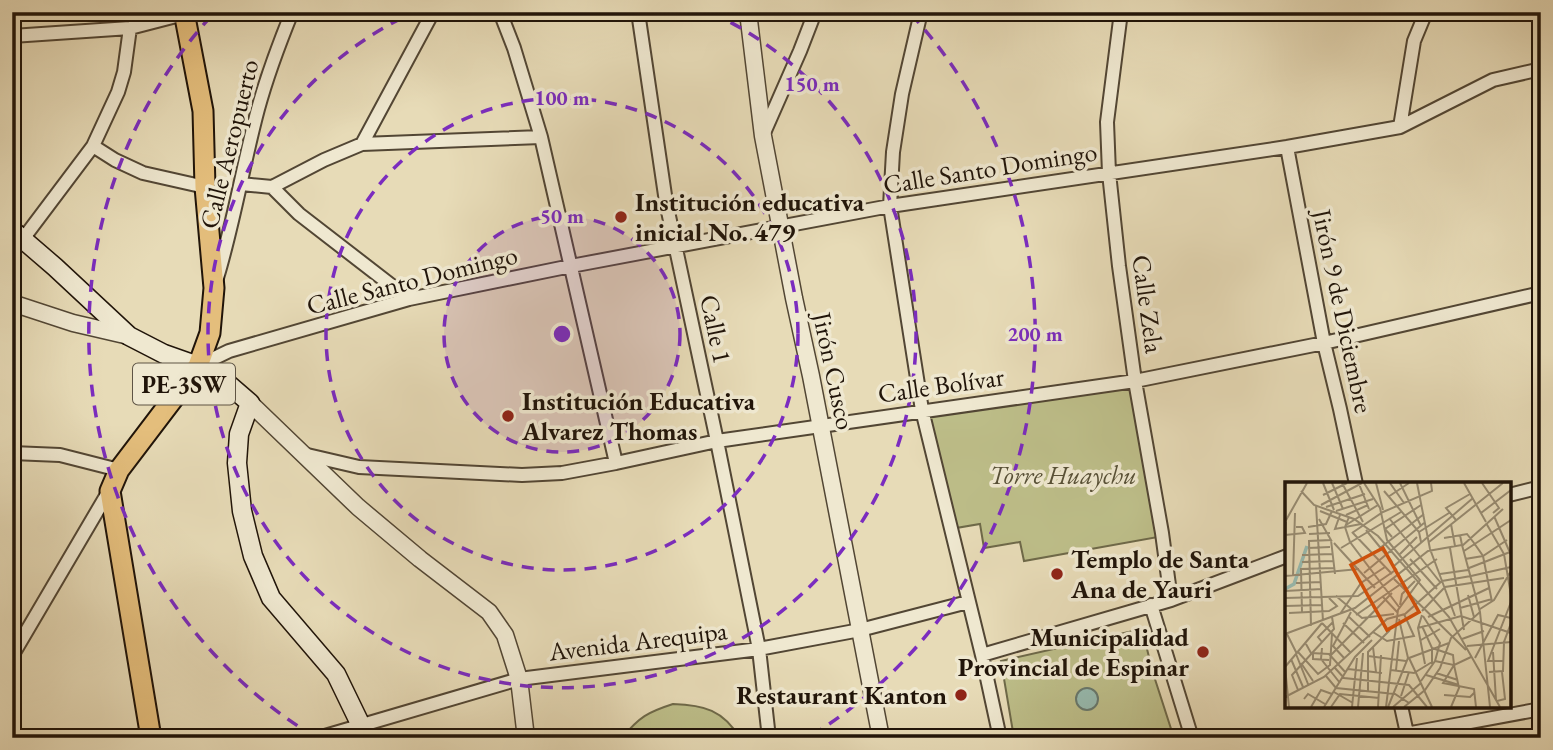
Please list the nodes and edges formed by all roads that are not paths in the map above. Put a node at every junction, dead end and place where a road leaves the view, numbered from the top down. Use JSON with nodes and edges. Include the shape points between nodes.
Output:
{"nodes":[{"id":1,"x":292,"y":12,"type":"edge"},
{"id":2,"x":433,"y":12,"type":"edge"},
{"id":3,"x":500,"y":12,"type":"edge"},
{"id":4,"x":638,"y":12,"type":"edge"},
{"id":5,"x":748,"y":12,"type":"edge"},
{"id":6,"x":812,"y":12,"type":"edge"},
{"id":7,"x":920,"y":12,"type":"edge"},
{"id":8,"x":1121,"y":12,"type":"edge"},
{"id":9,"x":1426,"y":12,"type":"edge"},
{"id":10,"x":184,"y":13,"type":"edge"},
{"id":11,"x":130,"y":28,"type":"junction"},
{"id":12,"x":12,"y":36,"type":"edge"},
{"id":13,"x":1541,"y":69,"type":"edge"},
{"id":14,"x":1400,"y":127,"type":"junction"},
{"id":15,"x":763,"y":135,"type":"junction"},
{"id":16,"x":541,"y":137,"type":"junction"},
{"id":17,"x":362,"y":144,"type":"junction"},
{"id":18,"x":93,"y":146,"type":"junction"},
{"id":19,"x":1287,"y":147,"type":"junction"},
{"id":20,"x":1109,"y":173,"type":"junction"},
{"id":21,"x":241,"y":184,"type":"junction"},
{"id":22,"x":205,"y":187,"type":"junction"},
{"id":23,"x":272,"y":187,"type":"junction"},
{"id":24,"x":890,"y":206,"type":"junction"},
{"id":25,"x":781,"y":226,"type":"junction"},
{"id":26,"x":18,"y":235,"type":"edge"},
{"id":27,"x":675,"y":246,"type":"junction"},
{"id":28,"x":571,"y":266,"type":"junction"},
{"id":29,"x":214,"y":288,"type":"junction"},
{"id":30,"x":1541,"y":293,"type":"edge"},
{"id":31,"x":409,"y":299,"type":"junction"},
{"id":32,"x":12,"y":303,"type":"edge"},
{"id":33,"x":129,"y":336,"type":"junction"},
{"id":34,"x":1324,"y":342,"type":"junction"},
{"id":35,"x":198,"y":366,"type":"junction"},
{"id":36,"x":1135,"y":381,"type":"junction"},
{"id":37,"x":250,"y":404,"type":"junction"},
{"id":38,"x":922,"y":410,"type":"junction"},
{"id":39,"x":821,"y":427,"type":"junction"},
{"id":40,"x":717,"y":441,"type":"junction"},
{"id":41,"x":12,"y":453,"type":"edge"},
{"id":42,"x":301,"y":454,"type":"junction"},
{"id":43,"x":616,"y":463,"type":"junction"},
{"id":44,"x":119,"y":470,"type":"junction"},
{"id":45,"x":1356,"y":482,"type":"edge"},
{"id":46,"x":1541,"y":487,"type":"edge"},
{"id":47,"x":110,"y":491,"type":"junction"},
{"id":48,"x":1511,"y":494,"type":"edge"},
{"id":49,"x":1285,"y":557,"type":"edge"},
{"id":50,"x":1171,"y":600,"type":"junction"},
{"id":51,"x":968,"y":601,"type":"junction"},
{"id":52,"x":1151,"y":605,"type":"junction"},
{"id":53,"x":860,"y":630,"type":"junction"},
{"id":54,"x":759,"y":649,"type":"junction"},
{"id":55,"x":982,"y":655,"type":"junction"},
{"id":56,"x":12,"y":656,"type":"edge"},
{"id":57,"x":519,"y":678,"type":"junction"},
{"id":58,"x":1401,"y":708,"type":"edge"},
{"id":59,"x":1541,"y":709,"type":"edge"},
{"id":60,"x":364,"y":732,"type":"edge"},
{"id":61,"x":1408,"y":736,"type":"edge"},
{"id":62,"x":151,"y":738,"type":"edge"},
{"id":63,"x":318,"y":738,"type":"edge"},
{"id":64,"x":526,"y":738,"type":"edge"},
{"id":65,"x":769,"y":738,"type":"edge"},
{"id":66,"x":881,"y":738,"type":"edge"},
{"id":67,"x":1000,"y":738,"type":"edge"},
{"id":68,"x":1192,"y":738,"type":"edge"},
{"id":69,"x":1384,"y":738,"type":"edge"}],
"edges":[{"from":1,"to":21,"type":"street","name":"Calle Aeropuerto","via":[[258,110]]},
{"from":2,"to":17,"type":"street"},
{"from":3,"to":16,"type":"street"},
{"from":4,"to":27,"type":"street","name":"Calle 1"},
{"from":5,"to":15,"type":"street","name":"Jirón Cusco"},
{"from":6,"to":15,"type":"street"},
{"from":7,"to":24,"type":"street","via":[[893,152]]},
{"from":8,"to":20,"type":"street","name":"Calle Zela","via":[[1107,122]]},
{"from":9,"to":14,"type":"street","via":[[1414,41]]},
{"from":10,"to":11,"type":"street"},
{"from":10,"to":22,"type":"main road","number":"PE-3SW","via":[[203,111]]},
{"from":11,"to":12,"type":"street"},
{"from":11,"to":18,"type":"street","via":[[118,92]]},
{"from":13,"to":14,"type":"street","name":"Calle Santo Domingo","via":[[1493,79]]},
{"from":14,"to":19,"type":"street","name":"Calle Santo Domingo"},
{"from":15,"to":25,"type":"street","name":"Jirón Cusco"},
{"from":16,"to":17,"type":"street"},
{"from":16,"to":28,"type":"street"},
{"from":17,"to":23,"type":"street"},
{"from":18,"to":22,"type":"street","via":[[144,173]]},
{"from":18,"to":26,"type":"street"},
{"from":19,"to":20,"type":"street","name":"Calle Santo Domingo"},
{"from":19,"to":34,"type":"street","name":"Jirón 9 de Diciembre"},
{"from":20,"to":24,"type":"street","name":"Calle Santo Domingo"},
{"from":20,"to":36,"type":"street","name":"Calle Zela"},
{"from":21,"to":23,"type":"street"},
{"from":21,"to":29,"type":"street","name":"Calle Aeropuerto"},
{"from":22,"to":29,"type":"main road","number":"PE-3SW"},
{"from":23,"to":31,"type":"street","via":[[299,214]]},
{"from":24,"to":25,"type":"street","name":"Calle Santo Domingo"},
{"from":24,"to":38,"type":"street"},
{"from":25,"to":27,"type":"street","name":"Calle Santo Domingo"},
{"from":25,"to":39,"type":"street","name":"Jirón Cusco"},
{"from":26,"to":33,"type":"main road"},
{"from":27,"to":28,"type":"street","name":"Calle Santo Domingo"},
{"from":27,"to":40,"type":"street","name":"Calle 1"},
{"from":28,"to":31,"type":"street","name":"Calle Santo Domingo"},
{"from":28,"to":43,"type":"street"},
{"from":29,"to":35,"type":"main road","number":"PE-3SW","via":[[210,333]]},
{"from":30,"to":34,"type":"street","name":"Calle Bolívar"},
{"from":31,"to":35,"type":"street","name":"Calle Santo Domingo","via":[[229,351]]},
{"from":32,"to":33,"type":"street"},
{"from":33,"to":35,"type":"main road"},
{"from":34,"to":36,"type":"street","name":"Calle Bolívar"},
{"from":34,"to":45,"type":"street","name":"Jirón 9 de Diciembre"},
{"from":35,"to":37,"type":"main road"},
{"from":35,"to":44,"type":"main road","number":"PE-3SW"},
{"from":36,"to":38,"type":"street","name":"Calle Bolívar"},
{"from":36,"to":50,"type":"street","name":"Calle Zela"},
{"from":37,"to":42,"type":"street"},
{"from":37,"to":60,"type":"main road","via":[[239,434],[237,463],[253,556],[271,598],[336,674]]},
{"from":38,"to":39,"type":"street","name":"Calle Bolívar"},
{"from":38,"to":51,"type":"street"},
{"from":39,"to":40,"type":"street","name":"Calle Bolívar"},
{"from":39,"to":53,"type":"street","name":"Jirón Cusco"},
{"from":40,"to":43,"type":"street","name":"Calle Bolívar"},
{"from":40,"to":54,"type":"street","name":"Calle 1"},
{"from":41,"to":44,"type":"street","via":[[60,455]]},
{"from":42,"to":43,"type":"street","name":"Calle Bolívar","via":[[359,467],[522,475]]},
{"from":42,"to":57,"type":"street","via":[[409,550],[489,612],[505,635]]},
{"from":44,"to":47,"type":"main road","number":"PE-3SW"},
{"from":46,"to":48,"type":"street"},
{"from":47,"to":56,"type":"street"},
{"from":47,"to":62,"type":"main road"},
{"from":49,"to":50,"type":"street"},
{"from":50,"to":52,"type":"street"},
{"from":51,"to":53,"type":"street","name":"Avenida Arequipa"},
{"from":51,"to":55,"type":"street"},
{"from":52,"to":55,"type":"street"},
{"from":52,"to":68,"type":"street"},
{"from":53,"to":54,"type":"street","name":"Avenida Arequipa"},
{"from":53,"to":66,"type":"street","name":"Jirón Cusco"},
{"from":54,"to":57,"type":"street","name":"Avenida Arequipa"},
{"from":54,"to":65,"type":"street","name":"Calle 1"},
{"from":55,"to":67,"type":"street"},
{"from":57,"to":60,"type":"street","name":"Avenida Arequipa"},
{"from":57,"to":64,"type":"street"},
{"from":58,"to":61,"type":"street"},
{"from":59,"to":61,"type":"street"},
{"from":60,"to":63,"type":"street","name":"Avenida Arequipa"},
{"from":61,"to":69,"type":"street"}]}
